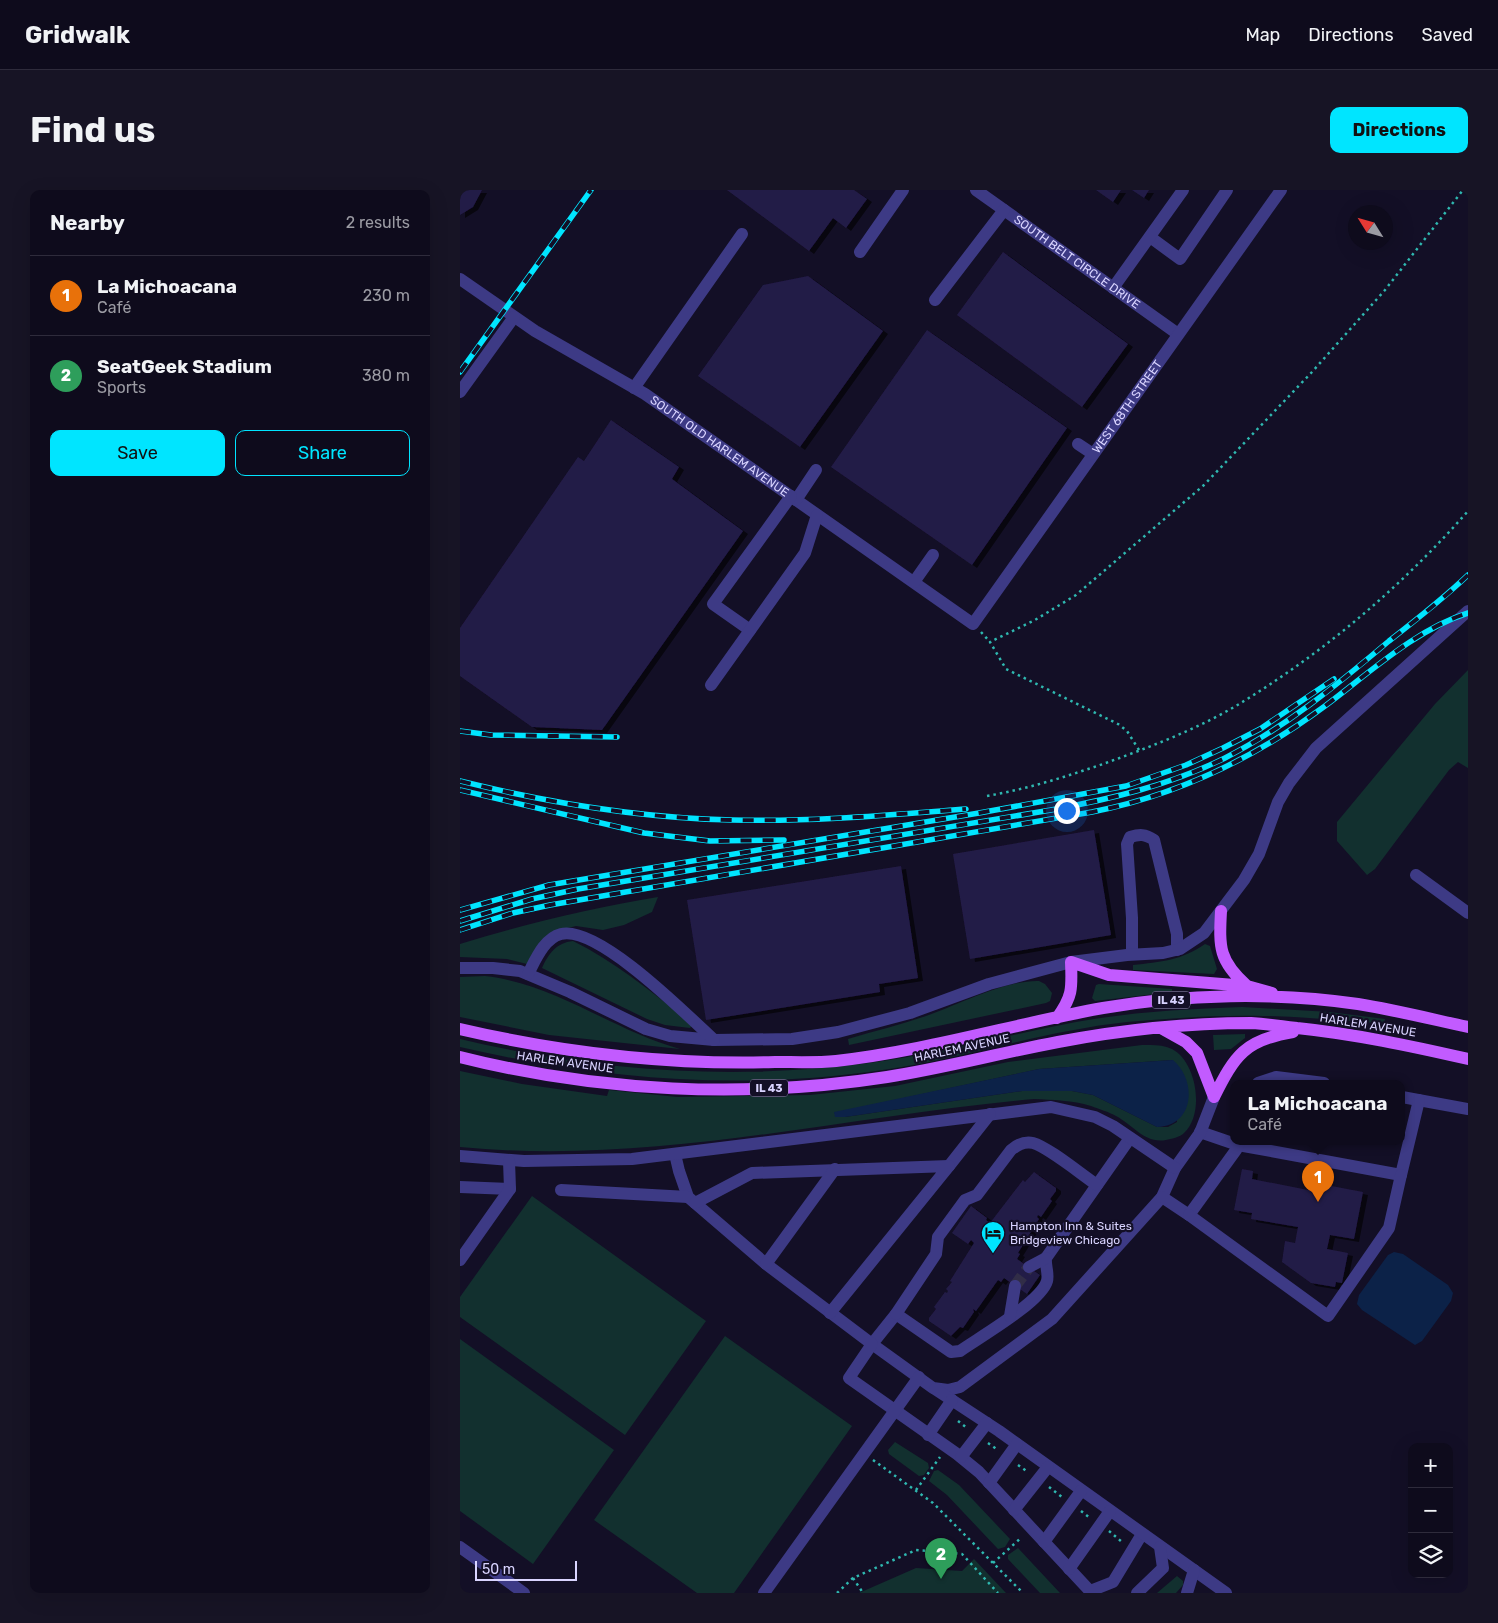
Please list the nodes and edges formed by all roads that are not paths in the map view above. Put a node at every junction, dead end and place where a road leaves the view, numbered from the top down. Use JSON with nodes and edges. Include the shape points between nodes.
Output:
{"nodes":[{"id":1,"x":903,"y":190,"type":"edge"},
{"id":2,"x":976,"y":190,"type":"edge"},
{"id":3,"x":1183,"y":190,"type":"edge"},
{"id":4,"x":1227,"y":190,"type":"edge"},
{"id":5,"x":1281,"y":190,"type":"edge"},
{"id":6,"x":1004,"y":210,"type":"junction"},
{"id":7,"x":742,"y":234,"type":"dead end"},
{"id":8,"x":1150,"y":237,"type":"junction"},
{"id":9,"x":860,"y":252,"type":"dead end"},
{"id":10,"x":460,"y":279,"type":"edge"},
{"id":11,"x":1113,"y":288,"type":"junction"},
{"id":12,"x":935,"y":300,"type":"dead end"},
{"id":13,"x":514,"y":316,"type":"junction"},
{"id":14,"x":1178,"y":334,"type":"junction"},
{"id":15,"x":634,"y":388,"type":"junction"},
{"id":16,"x":460,"y":392,"type":"edge"},
{"id":17,"x":1078,"y":444,"type":"dead end"},
{"id":18,"x":1093,"y":454,"type":"junction"},
{"id":19,"x":816,"y":470,"type":"dead end"},
{"id":20,"x":793,"y":498,"type":"junction"},
{"id":21,"x":818,"y":515,"type":"junction"},
{"id":22,"x":933,"y":556,"type":"dead end"},
{"id":23,"x":914,"y":582,"type":"junction"},
{"id":24,"x":1468,"y":611,"type":"edge"},
{"id":25,"x":973,"y":624,"type":"joint"},
{"id":26,"x":750,"y":630,"type":"junction"},
{"id":27,"x":711,"y":685,"type":"dead end"},
{"id":28,"x":1416,"y":875,"type":"dead end"},
{"id":29,"x":1220,"y":911,"type":"junction"},
{"id":30,"x":1468,"y":913,"type":"edge"},
{"id":31,"x":1177,"y":950,"type":"junction"},
{"id":32,"x":1132,"y":954,"type":"junction"},
{"id":33,"x":1071,"y":962,"type":"junction"},
{"id":34,"x":460,"y":968,"type":"edge"},
{"id":35,"x":528,"y":974,"type":"junction"},
{"id":36,"x":1248,"y":986,"type":"junction"},
{"id":37,"x":1286,"y":997,"type":"junction"},
{"id":38,"x":1058,"y":1018,"type":"junction"},
{"id":39,"x":1468,"y":1027,"type":"edge"},
{"id":40,"x":1161,"y":1028,"type":"junction"},
{"id":41,"x":1308,"y":1029,"type":"junction"},
{"id":42,"x":460,"y":1030,"type":"edge"},
{"id":43,"x":714,"y":1040,"type":"junction"},
{"id":44,"x":460,"y":1057,"type":"edge"},
{"id":45,"x":1468,"y":1059,"type":"edge"},
{"id":46,"x":1267,"y":1080,"type":"edge"},
{"id":47,"x":1300,"y":1080,"type":"edge"},
{"id":48,"x":1214,"y":1097,"type":"junction"},
{"id":49,"x":1405,"y":1098,"type":"edge"},
{"id":50,"x":1419,"y":1100,"type":"junction"},
{"id":51,"x":1468,"y":1109,"type":"edge"},
{"id":52,"x":990,"y":1114,"type":"junction"},
{"id":53,"x":1200,"y":1132,"type":"junction"},
{"id":54,"x":1406,"y":1137,"type":"edge"},
{"id":55,"x":1130,"y":1138,"type":"junction"},
{"id":56,"x":1230,"y":1140,"type":"edge"},
{"id":57,"x":1238,"y":1145,"type":"edge"},
{"id":58,"x":1249,"y":1145,"type":"edge"},
{"id":59,"x":1405,"y":1145,"type":"edge"},
{"id":60,"x":675,"y":1154,"type":"junction"},
{"id":61,"x":460,"y":1156,"type":"edge"},
{"id":62,"x":509,"y":1161,"type":"junction"},
{"id":63,"x":949,"y":1166,"type":"junction"},
{"id":64,"x":1175,"y":1168,"type":"junction"},
{"id":65,"x":836,"y":1169,"type":"junction"},
{"id":66,"x":1401,"y":1176,"type":"junction"},
{"id":67,"x":1097,"y":1185,"type":"junction"},
{"id":68,"x":460,"y":1187,"type":"edge"},
{"id":69,"x":510,"y":1189,"type":"junction"},
{"id":70,"x":561,"y":1190,"type":"dead end"},
{"id":71,"x":1162,"y":1198,"type":"junction"},
{"id":72,"x":692,"y":1200,"type":"junction"},
{"id":73,"x":1189,"y":1215,"type":"junction"},
{"id":74,"x":1046,"y":1258,"type":"junction"},
{"id":75,"x":460,"y":1260,"type":"edge"},
{"id":76,"x":766,"y":1264,"type":"junction"},
{"id":77,"x":1029,"y":1267,"type":"tunnel mouth"},
{"id":78,"x":1015,"y":1286,"type":"tunnel mouth"},
{"id":79,"x":830,"y":1313,"type":"junction"},
{"id":80,"x":896,"y":1314,"type":"junction"},
{"id":81,"x":1010,"y":1316,"type":"junction"},
{"id":82,"x":872,"y":1344,"type":"junction"},
{"id":83,"x":918,"y":1377,"type":"junction"},
{"id":84,"x":934,"y":1388,"type":"junction"},
{"id":85,"x":952,"y":1400,"type":"junction"},
{"id":86,"x":894,"y":1411,"type":"junction"},
{"id":87,"x":987,"y":1423,"type":"junction"},
{"id":88,"x":928,"y":1435,"type":"junction"},
{"id":89,"x":1017,"y":1444,"type":"junction"},
{"id":90,"x":961,"y":1457,"type":"junction"},
{"id":91,"x":1048,"y":1467,"type":"junction"},
{"id":92,"x":988,"y":1483,"type":"junction"},
{"id":93,"x":1081,"y":1491,"type":"junction"},
{"id":94,"x":1014,"y":1510,"type":"junction"},
{"id":95,"x":1110,"y":1511,"type":"junction"},
{"id":96,"x":1142,"y":1534,"type":"junction"},
{"id":97,"x":1044,"y":1542,"type":"junction"},
{"id":98,"x":460,"y":1547,"type":"edge"},
{"id":99,"x":1160,"y":1547,"type":"junction"},
{"id":100,"x":1069,"y":1569,"type":"junction"},
{"id":101,"x":1194,"y":1570,"type":"junction"},
{"id":102,"x":524,"y":1593,"type":"edge"},
{"id":103,"x":764,"y":1593,"type":"edge"},
{"id":104,"x":1137,"y":1593,"type":"edge"},
{"id":105,"x":1188,"y":1593,"type":"edge"},
{"id":106,"x":1226,"y":1593,"type":"edge"}],
"edges":[{"from":1,"to":9,"type":"street"},
{"from":2,"to":6,"type":"street","name":"SOUTH BELT CIRCLE DRIVE"},
{"from":3,"to":8,"type":"street"},
{"from":4,"to":8,"type":"street","via":[[1180,258]]},
{"from":5,"to":14,"type":"street","name":"WEST 68TH STREET"},
{"from":6,"to":11,"type":"street","name":"SOUTH BELT CIRCLE DRIVE"},
{"from":6,"to":12,"type":"street"},
{"from":7,"to":15,"type":"street"},
{"from":8,"to":11,"type":"street"},
{"from":10,"to":13,"type":"street","name":"SOUTH OLD HARLEM AVENUE"},
{"from":11,"to":14,"type":"street","name":"SOUTH BELT CIRCLE DRIVE"},
{"from":13,"to":15,"type":"street","name":"SOUTH OLD HARLEM AVENUE","via":[[573,355]]},
{"from":13,"to":16,"type":"street"},
{"from":14,"to":18,"type":"street","name":"WEST 68TH STREET"},
{"from":15,"to":20,"type":"street","name":"SOUTH OLD HARLEM AVENUE"},
{"from":17,"to":18,"type":"street"},
{"from":18,"to":25,"type":"street","name":"WEST 68TH STREET"},
{"from":19,"to":20,"type":"street"},
{"from":20,"to":21,"type":"street","name":"SOUTH OLD HARLEM AVENUE"},
{"from":20,"to":26,"type":"street","via":[[713,604]]},
{"from":21,"to":23,"type":"street","name":"SOUTH OLD HARLEM AVENUE"},
{"from":21,"to":26,"type":"street","via":[[805,553]]},
{"from":22,"to":23,"type":"street"},
{"from":23,"to":25,"type":"street","name":"SOUTH OLD HARLEM AVENUE"},
{"from":24,"to":29,"type":"street","via":[[1316,748],[1300,767],[1278,802],[1259,854]]},
{"from":26,"to":27,"type":"street"},
{"from":28,"to":30,"type":"street"},
{"from":29,"to":31,"type":"street","via":[[1196,940]]},
{"from":29,"to":36,"type":"main road","via":[[1220,937],[1225,960],[1231,972]]},
{"from":31,"to":32,"type":"street"},
{"from":31,"to":32,"type":"street","via":[[1177,934],[1154,840],[1138,834],[1130,837],[1126,844]]},
{"from":32,"to":33,"type":"street"},
{"from":33,"to":36,"type":"main road","via":[[1109,975]]},
{"from":33,"to":38,"type":"main road","via":[[1072,991]]},
{"from":33,"to":43,"type":"street","via":[[989,984],[910,1013],[838,1032],[792,1038]]},
{"from":34,"to":35,"type":"street","via":[[493,968]]},
{"from":35,"to":43,"type":"street","via":[[646,1029],[670,1036]]},
{"from":35,"to":43,"type":"street","via":[[542,948],[560,934],[581,935],[642,973]]},
{"from":36,"to":37,"type":"main road"},
{"from":37,"to":38,"type":"main road","name":"HARLEM AVENUE","number":"IL 43","via":[[1159,1001]]},
{"from":37,"to":39,"type":"main road","name":"HARLEM AVENUE","number":"IL 43","via":[[1356,1004]]},
{"from":38,"to":42,"type":"main road","name":"HARLEM AVENUE","number":"IL 43","via":[[835,1061],[741,1063],[587,1053]]},
{"from":40,"to":41,"type":"main road","name":"HARLEM AVENUE","number":"IL 43","via":[[1253,1023]]},
{"from":40,"to":44,"type":"main road","name":"HARLEM AVENUE","number":"IL 43","via":[[1070,1040],[890,1076],[788,1088],[720,1089],[629,1084],[528,1072]]},
{"from":40,"to":48,"type":"main road","via":[[1186,1042],[1197,1053]]},
{"from":41,"to":45,"type":"main road","name":"HARLEM AVENUE","number":"IL 43","via":[[1368,1037]]},
{"from":41,"to":48,"type":"main road","via":[[1262,1038],[1250,1046],[1233,1062]]},
{"from":46,"to":47,"type":"street","via":[[1276,1077]]},
{"from":48,"to":53,"type":"street"},
{"from":49,"to":50,"type":"street"},
{"from":50,"to":51,"type":"street"},
{"from":50,"to":54,"type":"street"},
{"from":52,"to":55,"type":"street","via":[[1051,1107],[1095,1117]]},
{"from":52,"to":60,"type":"street"},
{"from":52,"to":63,"type":"street"},
{"from":53,"to":56,"type":"street"},
{"from":53,"to":64,"type":"street"},
{"from":55,"to":64,"type":"street"},
{"from":55,"to":67,"type":"street"},
{"from":57,"to":73,"type":"street"},
{"from":58,"to":66,"type":"street"},
{"from":59,"to":66,"type":"street"},
{"from":60,"to":62,"type":"street","via":[[581,1161]]},
{"from":60,"to":72,"type":"street","via":[[678,1171]]},
{"from":61,"to":62,"type":"street"},
{"from":62,"to":69,"type":"street"},
{"from":63,"to":65,"type":"street"},
{"from":63,"to":79,"type":"street"},
{"from":64,"to":71,"type":"street"},
{"from":65,"to":72,"type":"street","via":[[752,1173]]},
{"from":65,"to":76,"type":"street"},
{"from":66,"to":73,"type":"street","via":[[1389,1228],[1328,1316]]},
{"from":67,"to":74,"type":"street"},
{"from":67,"to":80,"type":"street","via":[[1039,1146],[1017,1145],[977,1195],[965,1200],[938,1237],[936,1254]]},
{"from":68,"to":69,"type":"street"},
{"from":69,"to":75,"type":"street"},
{"from":70,"to":72,"type":"street"},
{"from":71,"to":73,"type":"street"},
{"from":71,"to":84,"type":"street","via":[[1052,1319],[960,1387],[948,1390]]},
{"from":72,"to":76,"type":"street"},
{"from":74,"to":77,"type":"street"},
{"from":74,"to":81,"type":"street","via":[[1047,1283],[1035,1299]]},
{"from":76,"to":79,"type":"street"},
{"from":78,"to":81,"type":"street"},
{"from":79,"to":82,"type":"street"},
{"from":80,"to":81,"type":"street","via":[[950,1352],[960,1351]]},
{"from":80,"to":82,"type":"street"},
{"from":82,"to":83,"type":"street"},
{"from":82,"to":86,"type":"street","via":[[848,1378]]},
{"from":83,"to":84,"type":"street"},
{"from":83,"to":86,"type":"street"},
{"from":84,"to":85,"type":"street"},
{"from":85,"to":87,"type":"street"},
{"from":85,"to":88,"type":"street"},
{"from":86,"to":88,"type":"street"},
{"from":86,"to":103,"type":"street"},
{"from":87,"to":89,"type":"street"},
{"from":87,"to":90,"type":"street"},
{"from":88,"to":90,"type":"street"},
{"from":89,"to":91,"type":"street"},
{"from":89,"to":92,"type":"street"},
{"from":90,"to":92,"type":"street"},
{"from":91,"to":93,"type":"street"},
{"from":91,"to":94,"type":"street"},
{"from":92,"to":94,"type":"street"},
{"from":93,"to":95,"type":"street"},
{"from":93,"to":97,"type":"street"},
{"from":94,"to":97,"type":"street"},
{"from":95,"to":96,"type":"street"},
{"from":95,"to":100,"type":"street"},
{"from":96,"to":99,"type":"street"},
{"from":96,"to":100,"type":"street","via":[[1113,1582],[1090,1591]]},
{"from":97,"to":100,"type":"street"},
{"from":98,"to":102,"type":"street"},
{"from":99,"to":101,"type":"street"},
{"from":99,"to":104,"type":"street","via":[[1163,1568]]},
{"from":101,"to":105,"type":"street"},
{"from":101,"to":106,"type":"street"}]}
